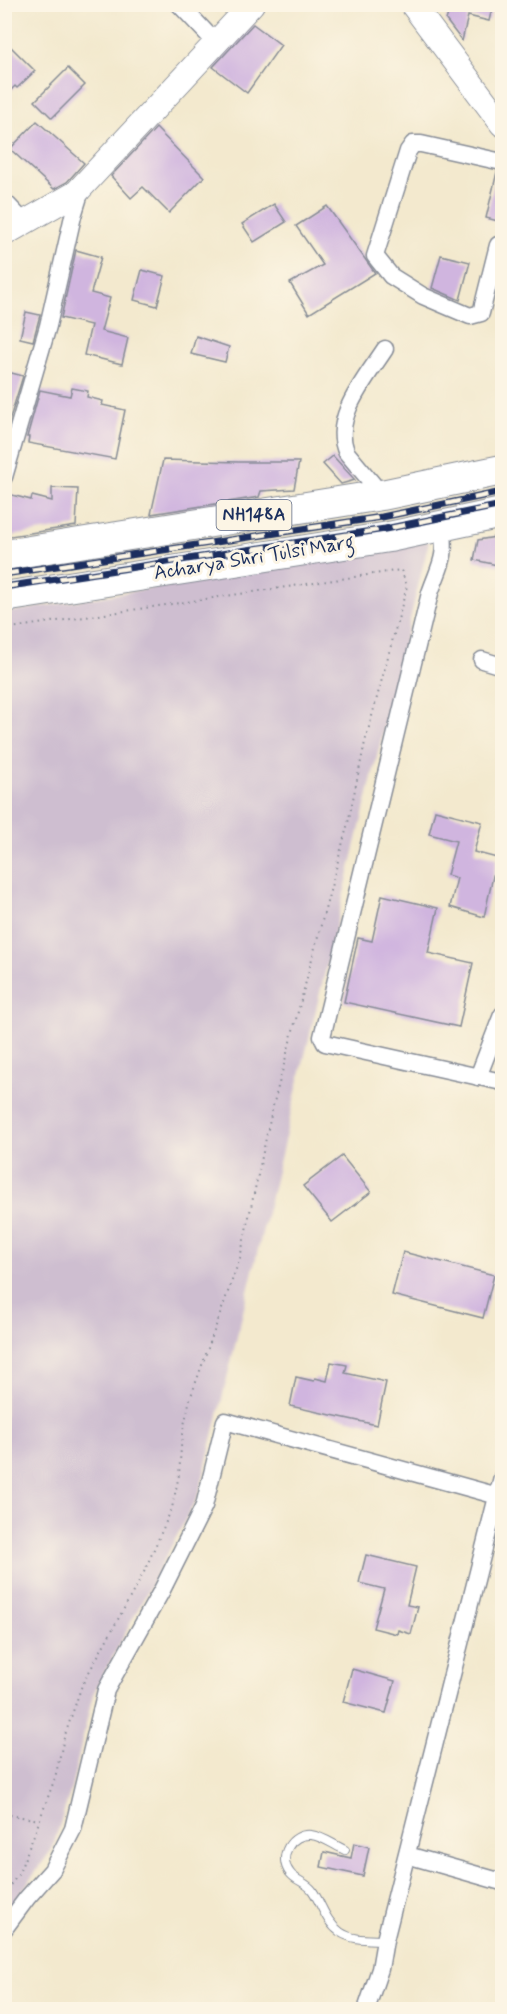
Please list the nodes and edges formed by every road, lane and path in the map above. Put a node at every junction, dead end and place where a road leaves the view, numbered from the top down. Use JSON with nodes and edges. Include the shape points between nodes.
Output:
{"nodes":[{"id":1,"x":179,"y":4,"type":"edge"},
{"id":2,"x":252,"y":4,"type":"edge"},
{"id":3,"x":412,"y":4,"type":"edge"},
{"id":4,"x":216,"y":43,"type":"junction"},
{"id":5,"x":502,"y":124,"type":"edge"},
{"id":6,"x":502,"y":162,"type":"edge"},
{"id":7,"x":82,"y":187,"type":"junction"},
{"id":8,"x":4,"y":201,"type":"edge"},
{"id":9,"x":15,"y":229,"type":"edge"},
{"id":10,"x":498,"y":245,"type":"dead end"},
{"id":11,"x":385,"y":349,"type":"dead end"},
{"id":12,"x":502,"y":470,"type":"edge"},
{"id":13,"x":4,"y":477,"type":"edge"},
{"id":14,"x":381,"y":495,"type":"junction"},
{"id":15,"x":502,"y":513,"type":"edge"},
{"id":16,"x":442,"y":525,"type":"junction"},
{"id":17,"x":4,"y":555,"type":"edge"},
{"id":18,"x":4,"y":597,"type":"edge"},
{"id":19,"x":4,"y":629,"type":"edge"},
{"id":20,"x":482,"y":660,"type":"dead end"},
{"id":21,"x":502,"y":666,"type":"edge"},
{"id":22,"x":502,"y":1015,"type":"edge"},
{"id":23,"x":478,"y":1077,"type":"junction"},
{"id":24,"x":502,"y":1082,"type":"edge"},
{"id":25,"x":502,"y":1477,"type":"edge"},
{"id":26,"x":498,"y":1496,"type":"junction"},
{"id":27,"x":4,"y":1814,"type":"edge"},
{"id":28,"x":39,"y":1820,"type":"junction"},
{"id":29,"x":345,"y":1850,"type":"dead end"},
{"id":30,"x":407,"y":1855,"type":"junction"},
{"id":31,"x":502,"y":1882,"type":"edge"},
{"id":32,"x":4,"y":1893,"type":"edge"},
{"id":33,"x":4,"y":1929,"type":"edge"},
{"id":34,"x":385,"y":1940,"type":"junction"},
{"id":35,"x":366,"y":2010,"type":"edge"}],
"edges":[{"from":1,"to":4,"type":"street"},
{"from":2,"to":4,"type":"street"},
{"from":3,"to":5,"type":"street"},
{"from":4,"to":7,"type":"street"},
{"from":6,"to":10,"type":"street","via":[[413,144],[375,256],[391,276],[423,296],[470,316],[481,313]]},
{"from":7,"to":9,"type":"street"},
{"from":7,"to":13,"type":"street","via":[[48,326]]},
{"from":8,"to":9,"type":"street"},
{"from":11,"to":14,"type":"street","via":[[358,391],[342,428],[346,453]]},
{"from":12,"to":14,"type":"highway","number":"NH148A"},
{"from":14,"to":17,"type":"highway","number":"NH148A"},
{"from":15,"to":16,"type":"highway","name":"Acharya Shri Tulsi Marg","number":"NH148A"},
{"from":16,"to":18,"type":"highway","name":"Acharya Shri Tulsi Marg","number":"NH148A","via":[[389,537]]},
{"from":16,"to":23,"type":"street","via":[[442,563],[430,593],[322,1037],[325,1043]]},
{"from":19,"to":28,"type":"path","via":[[401,570],[407,586],[273,1106],[240,1258],[190,1399],[171,1508],[144,1572],[82,1685]]},
{"from":20,"to":21,"type":"street"},
{"from":22,"to":23,"type":"street"},
{"from":23,"to":24,"type":"street"},
{"from":25,"to":26,"type":"street"},
{"from":26,"to":30,"type":"street"},
{"from":26,"to":33,"type":"street","via":[[225,1421],[204,1506],[105,1690],[73,1829],[52,1870]]},
{"from":27,"to":28,"type":"path"},
{"from":28,"to":32,"type":"path","via":[[18,1875]]},
{"from":29,"to":34,"type":"lane","via":[[318,1836],[306,1835],[294,1839],[285,1859],[289,1872],[310,1887],[327,1918],[341,1933]]},
{"from":30,"to":31,"type":"street"},
{"from":30,"to":34,"type":"street"},
{"from":34,"to":35,"type":"street"}]}
